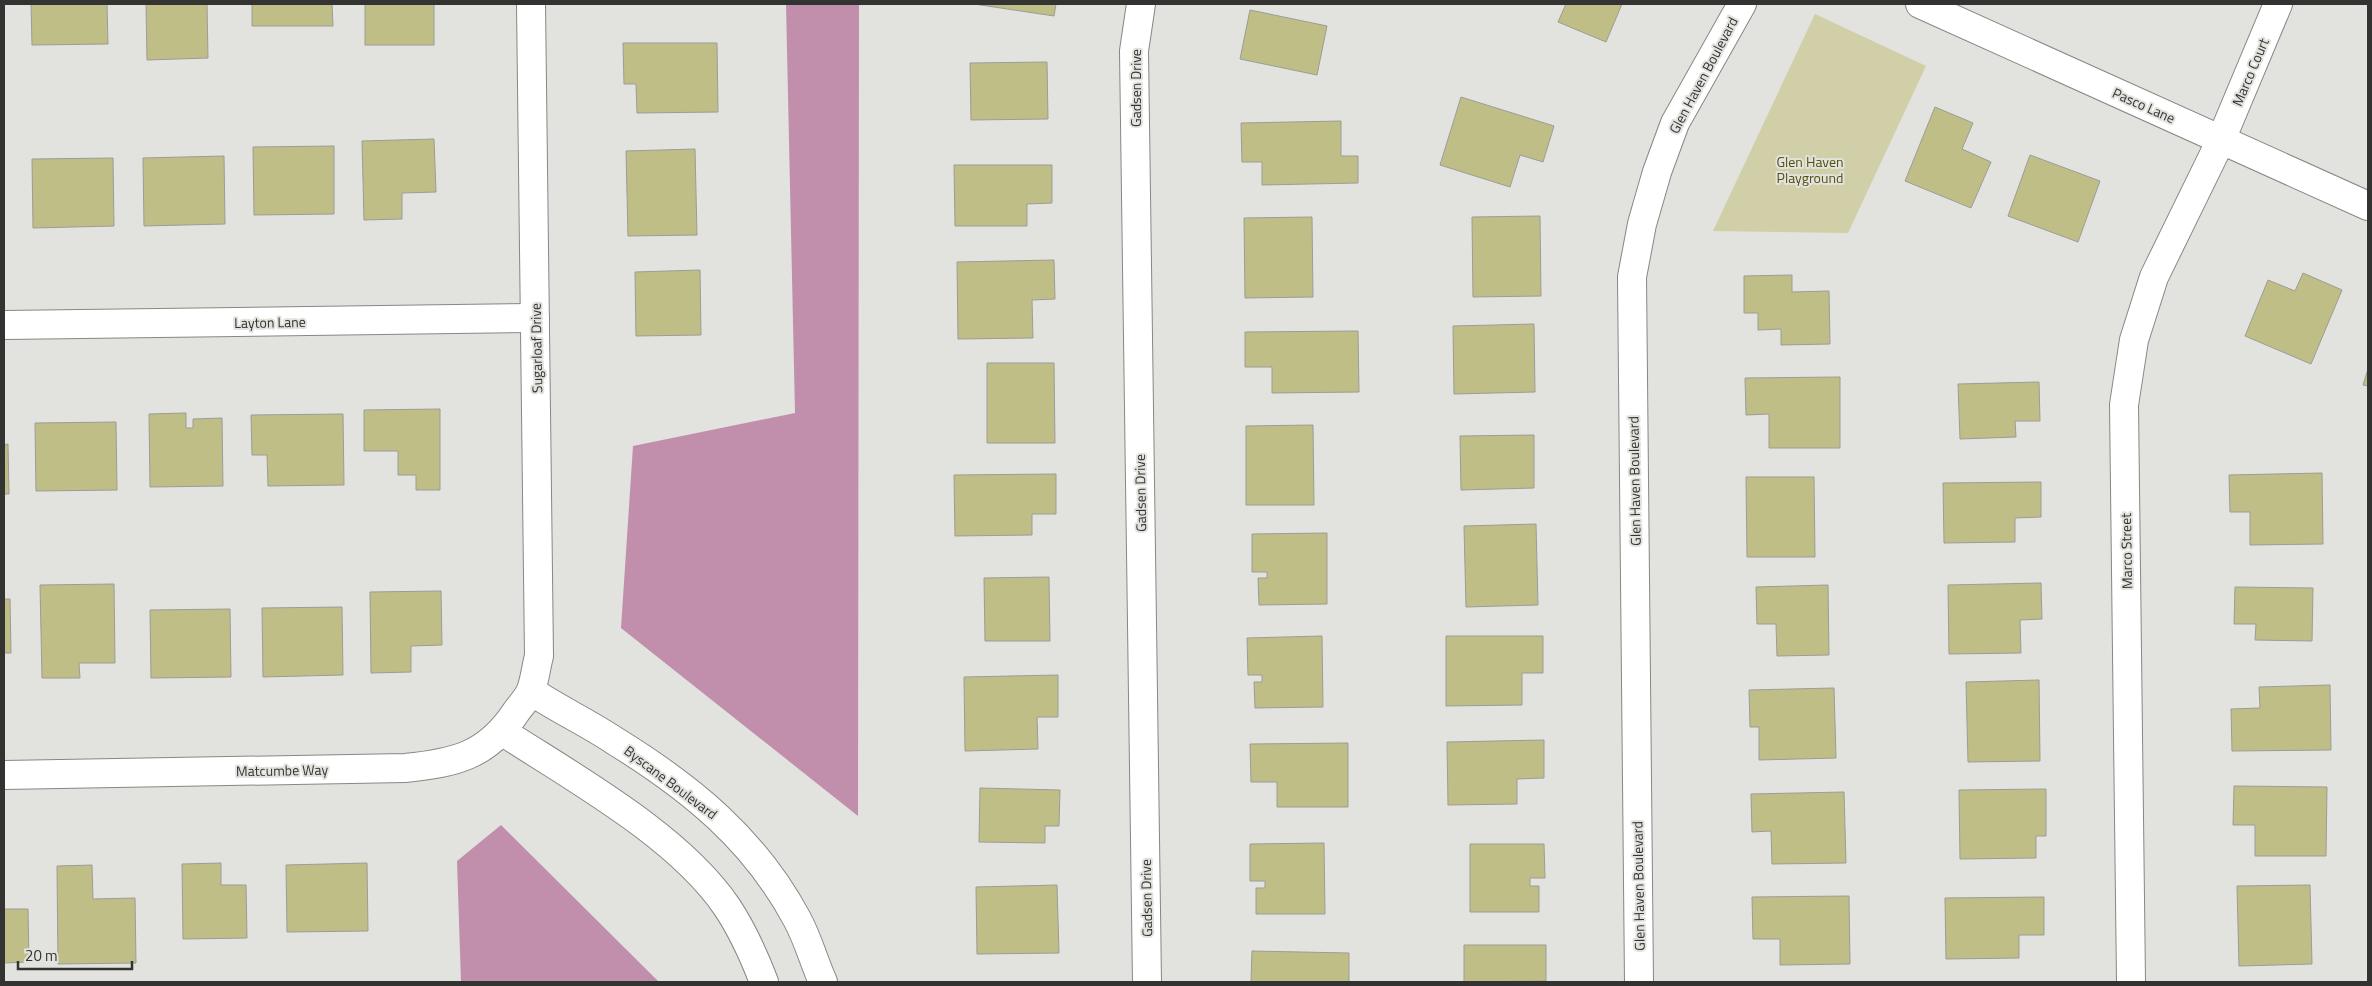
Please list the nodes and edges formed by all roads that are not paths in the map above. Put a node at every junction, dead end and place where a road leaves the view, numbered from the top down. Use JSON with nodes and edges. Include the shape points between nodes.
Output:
{"nodes":[{"id":1,"x":530,"y":4,"type":"edge"},
{"id":2,"x":1141,"y":4,"type":"edge"},
{"id":3,"x":1742,"y":4,"type":"edge"},
{"id":4,"x":1920,"y":4,"type":"edge"},
{"id":5,"x":2278,"y":4,"type":"edge"},
{"id":6,"x":2221,"y":140,"type":"junction"},
{"id":7,"x":2368,"y":206,"type":"edge"},
{"id":8,"x":535,"y":318,"type":"junction"},
{"id":9,"x":4,"y":325,"type":"edge"},
{"id":10,"x":530,"y":691,"type":"junction"},
{"id":11,"x":503,"y":732,"type":"junction"},
{"id":12,"x":4,"y":775,"type":"edge"},
{"id":13,"x":764,"y":982,"type":"edge"},
{"id":14,"x":823,"y":982,"type":"edge"},
{"id":15,"x":1147,"y":982,"type":"edge"},
{"id":16,"x":1639,"y":982,"type":"edge"},
{"id":17,"x":2131,"y":982,"type":"edge"}],
"edges":[{"from":1,"to":8,"type":"street","name":"Sugarloaf Drive"},
{"from":2,"to":15,"type":"street","name":"Gadsen Drive","via":[[1134,52]]},
{"from":3,"to":16,"type":"street","name":"Glen Haven Boulevard","via":[[1675,122],[1645,215],[1632,277]]},
{"from":4,"to":6,"type":"street","name":"Pasco Lane"},
{"from":5,"to":6,"type":"street","name":"Marco Court"},
{"from":6,"to":7,"type":"street","name":"Pasco Lane"},
{"from":6,"to":17,"type":"street","name":"Marco Street","via":[[2154,277],[2134,340],[2124,406]]},
{"from":8,"to":9,"type":"street","name":"Layton Lane"},
{"from":8,"to":10,"type":"street","name":"Sugarloaf Drive","via":[[539,648]]},
{"from":10,"to":11,"type":"street","name":"Matcumbe Way"},
{"from":10,"to":14,"type":"street","name":"Byscane Boulevard","via":[[667,775],[740,837],[765,868],[798,920]]},
{"from":11,"to":12,"type":"street","name":"Matcumbe Way","via":[[481,749],[459,758],[414,767]]},
{"from":11,"to":13,"type":"street","via":[[639,822],[688,861],[727,906],[752,948]]}]}
